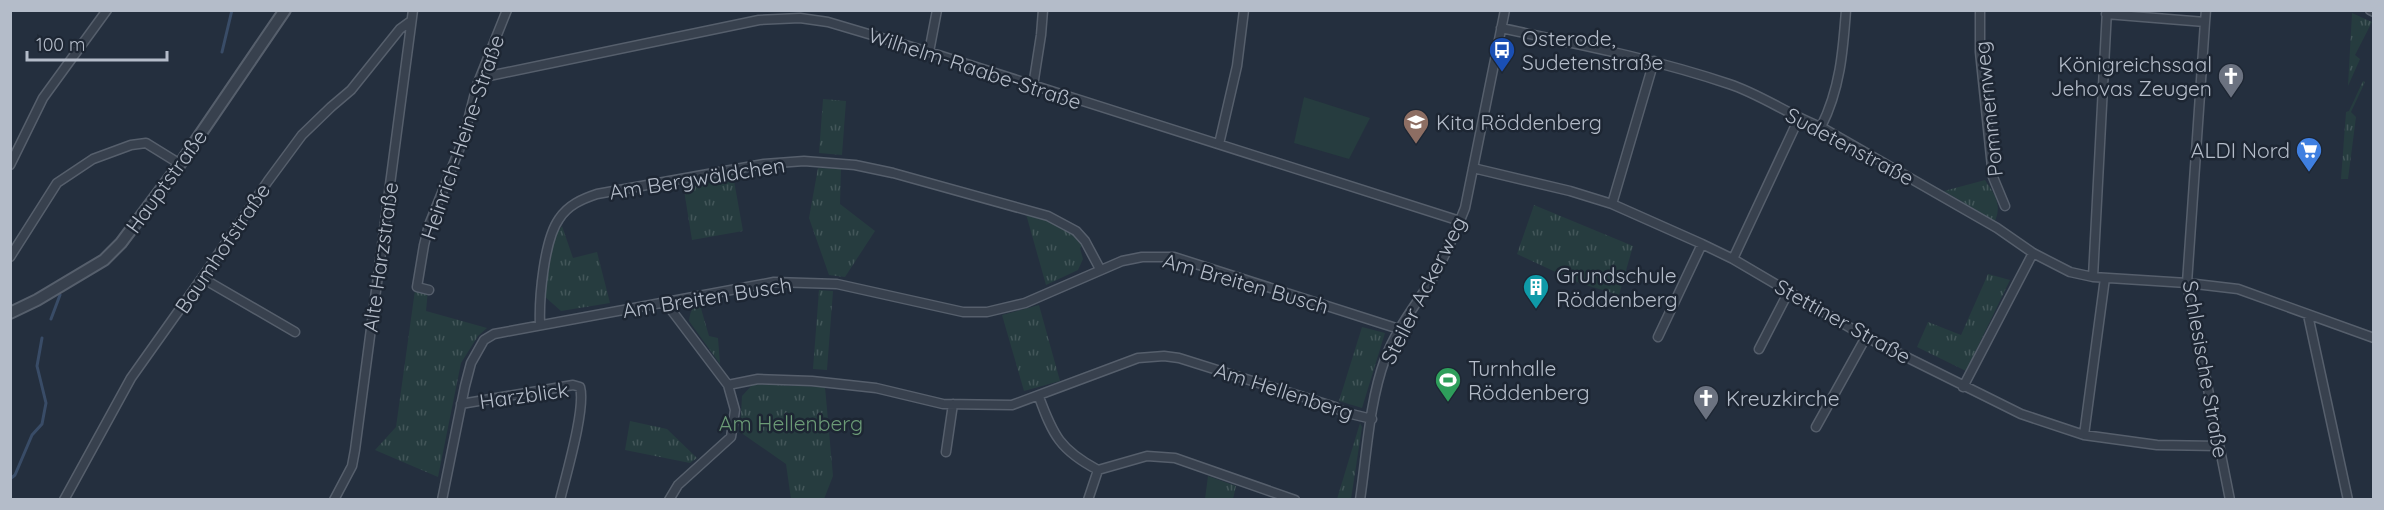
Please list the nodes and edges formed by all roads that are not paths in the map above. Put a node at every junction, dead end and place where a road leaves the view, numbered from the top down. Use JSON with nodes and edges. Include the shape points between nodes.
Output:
{"nodes":[{"id":1,"x":107,"y":10,"type":"edge"},
{"id":2,"x":285,"y":10,"type":"edge"},
{"id":3,"x":413,"y":10,"type":"edge"},
{"id":4,"x":507,"y":10,"type":"edge"},
{"id":5,"x":937,"y":10,"type":"edge"},
{"id":6,"x":1042,"y":10,"type":"edge"},
{"id":7,"x":1244,"y":10,"type":"edge"},
{"id":8,"x":1505,"y":10,"type":"edge"},
{"id":9,"x":1846,"y":10,"type":"edge"},
{"id":10,"x":1980,"y":10,"type":"edge"},
{"id":11,"x":2206,"y":10,"type":"edge"},
{"id":12,"x":2106,"y":12,"type":"edge"},
{"id":13,"x":411,"y":21,"type":"junction"},
{"id":14,"x":2205,"y":22,"type":"junction"},
{"id":15,"x":1501,"y":28,"type":"junction"},
{"id":16,"x":929,"y":52,"type":"junction"},
{"id":17,"x":1654,"y":62,"type":"junction"},
{"id":18,"x":481,"y":75,"type":"junction"},
{"id":19,"x":1033,"y":86,"type":"junction"},
{"id":20,"x":1799,"y":118,"type":"junction"},
{"id":21,"x":1821,"y":127,"type":"junction"},
{"id":22,"x":1219,"y":144,"type":"junction"},
{"id":23,"x":180,"y":164,"type":"junction"},
{"id":24,"x":10,"y":165,"type":"edge"},
{"id":25,"x":1473,"y":168,"type":"junction"},
{"id":26,"x":1612,"y":204,"type":"junction"},
{"id":27,"x":2005,"y":206,"type":"dead end"},
{"id":28,"x":1460,"y":221,"type":"junction"},
{"id":29,"x":1702,"y":244,"type":"junction"},
{"id":30,"x":2033,"y":253,"type":"junction"},
{"id":31,"x":10,"y":257,"type":"edge"},
{"id":32,"x":1732,"y":259,"type":"junction"},
{"id":33,"x":1100,"y":269,"type":"junction"},
{"id":34,"x":202,"y":278,"type":"junction"},
{"id":35,"x":2093,"y":278,"type":"junction"},
{"id":36,"x":2105,"y":278,"type":"junction"},
{"id":37,"x":2187,"y":283,"type":"junction"},
{"id":38,"x":429,"y":290,"type":"dead end"},
{"id":39,"x":1790,"y":291,"type":"junction"},
{"id":40,"x":666,"y":303,"type":"junction"},
{"id":41,"x":10,"y":313,"type":"edge"},
{"id":42,"x":2308,"y":315,"type":"junction"},
{"id":43,"x":540,"y":324,"type":"junction"},
{"id":44,"x":1399,"y":329,"type":"junction"},
{"id":45,"x":295,"y":332,"type":"dead end"},
{"id":46,"x":1658,"y":337,"type":"dead end"},
{"id":47,"x":1866,"y":337,"type":"junction"},
{"id":48,"x":2373,"y":338,"type":"edge"},
{"id":49,"x":1759,"y":348,"type":"dead end"},
{"id":50,"x":728,"y":385,"type":"junction"},
{"id":51,"x":1963,"y":387,"type":"junction"},
{"id":52,"x":1039,"y":397,"type":"junction"},
{"id":53,"x":461,"y":404,"type":"junction"},
{"id":54,"x":953,"y":404,"type":"junction"},
{"id":55,"x":1372,"y":418,"type":"junction"},
{"id":56,"x":1816,"y":427,"type":"dead end"},
{"id":57,"x":2084,"y":435,"type":"junction"},
{"id":58,"x":2219,"y":446,"type":"junction"},
{"id":59,"x":946,"y":452,"type":"dead end"},
{"id":60,"x":1098,"y":470,"type":"junction"},
{"id":61,"x":64,"y":500,"type":"edge"},
{"id":62,"x":334,"y":500,"type":"edge"},
{"id":63,"x":442,"y":500,"type":"edge"},
{"id":64,"x":560,"y":500,"type":"edge"},
{"id":65,"x":669,"y":500,"type":"edge"},
{"id":66,"x":1088,"y":500,"type":"edge"},
{"id":67,"x":1295,"y":500,"type":"edge"},
{"id":68,"x":1360,"y":500,"type":"edge"},
{"id":69,"x":2230,"y":500,"type":"edge"},
{"id":70,"x":2348,"y":500,"type":"edge"}],
"edges":[{"from":1,"to":24,"type":"street","via":[[43,98]]},
{"from":2,"to":23,"type":"street","name":"Hauptstraße"},
{"from":3,"to":13,"type":"street","name":"Alte Harzstraße"},
{"from":4,"to":18,"type":"street","name":"Heinrich-Heine-Straße"},
{"from":5,"to":16,"type":"street"},
{"from":6,"to":19,"type":"street"},
{"from":7,"to":22,"type":"street","via":[[1237,66]]},
{"from":8,"to":15,"type":"street","name":"Steiler Ackerweg"},
{"from":9,"to":21,"type":"street","via":[[1840,74]]},
{"from":10,"to":27,"type":"street","name":"Pommernweg","via":[[1980,52],[1993,177]]},
{"from":11,"to":14,"type":"street","name":"Schlesische Straße"},
{"from":12,"to":14,"type":"street"},
{"from":12,"to":35,"type":"street"},
{"from":13,"to":34,"type":"street","name":"Baumhofstraße","via":[[400,29],[351,90],[302,135]]},
{"from":13,"to":62,"type":"street","name":"Alte Harzstraße","via":[[355,450],[352,466]]},
{"from":14,"to":37,"type":"street","name":"Schlesische Straße"},
{"from":15,"to":17,"type":"street","name":"Sudetenstraße"},
{"from":15,"to":25,"type":"street","name":"Steiler Ackerweg"},
{"from":16,"to":18,"type":"street","name":"Wilhelm-Raabe-Straße","via":[[828,22],[780,18]]},
{"from":16,"to":19,"type":"street","name":"Wilhelm-Raabe-Straße"},
{"from":17,"to":20,"type":"street","name":"Sudetenstraße","via":[[1731,84]]},
{"from":17,"to":26,"type":"street"},
{"from":18,"to":38,"type":"street","name":"Heinrich-Heine-Straße","via":[[463,140],[424,245],[417,287]]},
{"from":19,"to":22,"type":"street","name":"Wilhelm-Raabe-Straße"},
{"from":20,"to":21,"type":"street","name":"Sudetenstraße"},
{"from":20,"to":32,"type":"street"},
{"from":21,"to":30,"type":"street","name":"Sudetenstraße","via":[[1997,228]]},
{"from":22,"to":28,"type":"street","name":"Wilhelm-Raabe-Straße"},
{"from":23,"to":31,"type":"street","via":[[146,143],[93,159],[57,183]]},
{"from":23,"to":41,"type":"street","name":"Hauptstraße","via":[[142,217],[104,260]]},
{"from":25,"to":26,"type":"street","name":"Stettiner Straße"},
{"from":25,"to":28,"type":"street","name":"Steiler Ackerweg"},
{"from":26,"to":29,"type":"street","name":"Stettiner Straße"},
{"from":28,"to":44,"type":"street","name":"Steiler Ackerweg","via":[[1432,279]]},
{"from":29,"to":32,"type":"street","name":"Stettiner Straße"},
{"from":29,"to":46,"type":"street"},
{"from":30,"to":35,"type":"street","name":"Sudetenstraße","via":[[2070,272]]},
{"from":30,"to":51,"type":"street"},
{"from":32,"to":39,"type":"street","name":"Stettiner Straße"},
{"from":33,"to":40,"type":"street","name":"Am Breiten Busch","via":[[1026,303],[987,312],[963,312],[837,284],[797,281]]},
{"from":33,"to":43,"type":"street","name":"Am Bergwäldchen","via":[[1076,231],[1048,216],[855,165],[804,161],[764,164],[597,194],[568,208],[552,231],[539,299]]},
{"from":33,"to":44,"type":"street","name":"Am Breiten Busch","via":[[1142,257],[1174,258]]},
{"from":34,"to":45,"type":"street"},
{"from":34,"to":61,"type":"street","name":"Baumhofstraße","via":[[131,378]]},
{"from":35,"to":36,"type":"street","name":"Sudetenstraße"},
{"from":36,"to":37,"type":"street","name":"Sudetenstraße"},
{"from":36,"to":57,"type":"street"},
{"from":37,"to":42,"type":"street","name":"Sudetenstraße","via":[[2238,289]]},
{"from":37,"to":58,"type":"street","name":"Schlesische Straße"},
{"from":39,"to":47,"type":"street","name":"Stettiner Straße"},
{"from":39,"to":49,"type":"street"},
{"from":40,"to":43,"type":"street","name":"Am Breiten Busch"},
{"from":40,"to":50,"type":"street"},
{"from":42,"to":48,"type":"street","name":"Sudetenstraße"},
{"from":42,"to":70,"type":"street"},
{"from":43,"to":53,"type":"street","name":"Am Breiten Busch","via":[[494,334],[484,340],[471,363]]},
{"from":44,"to":55,"type":"street","name":"Steiler Ackerweg","via":[[1377,386]]},
{"from":47,"to":51,"type":"street","name":"Stettiner Straße"},
{"from":47,"to":56,"type":"street"},
{"from":50,"to":54,"type":"street","name":"Am Hellenberg","via":[[758,379],[812,381],[876,388]]},
{"from":50,"to":65,"type":"street","via":[[735,410],[731,437],[678,484]]},
{"from":51,"to":57,"type":"street","name":"Stettiner Straße","via":[[2021,414]]},
{"from":52,"to":54,"type":"street","name":"Am Hellenberg","via":[[1012,405]]},
{"from":52,"to":55,"type":"street","name":"Am Hellenberg","via":[[1122,363],[1164,356]]},
{"from":52,"to":60,"type":"street","via":[[1055,437],[1076,457]]},
{"from":53,"to":63,"type":"street","name":"Am Breiten Busch"},
{"from":53,"to":64,"type":"street","name":"Harzblick","via":[[573,384],[580,387],[579,416]]},
{"from":54,"to":59,"type":"street"},
{"from":55,"to":68,"type":"street","name":"Steiler Ackerweg"},
{"from":57,"to":58,"type":"street","name":"Stettiner Straße","via":[[2157,445]]},
{"from":58,"to":69,"type":"street","name":"Schlesische Straße"},
{"from":60,"to":66,"type":"street"},
{"from":60,"to":67,"type":"street","via":[[1147,456],[1175,458]]}]}
